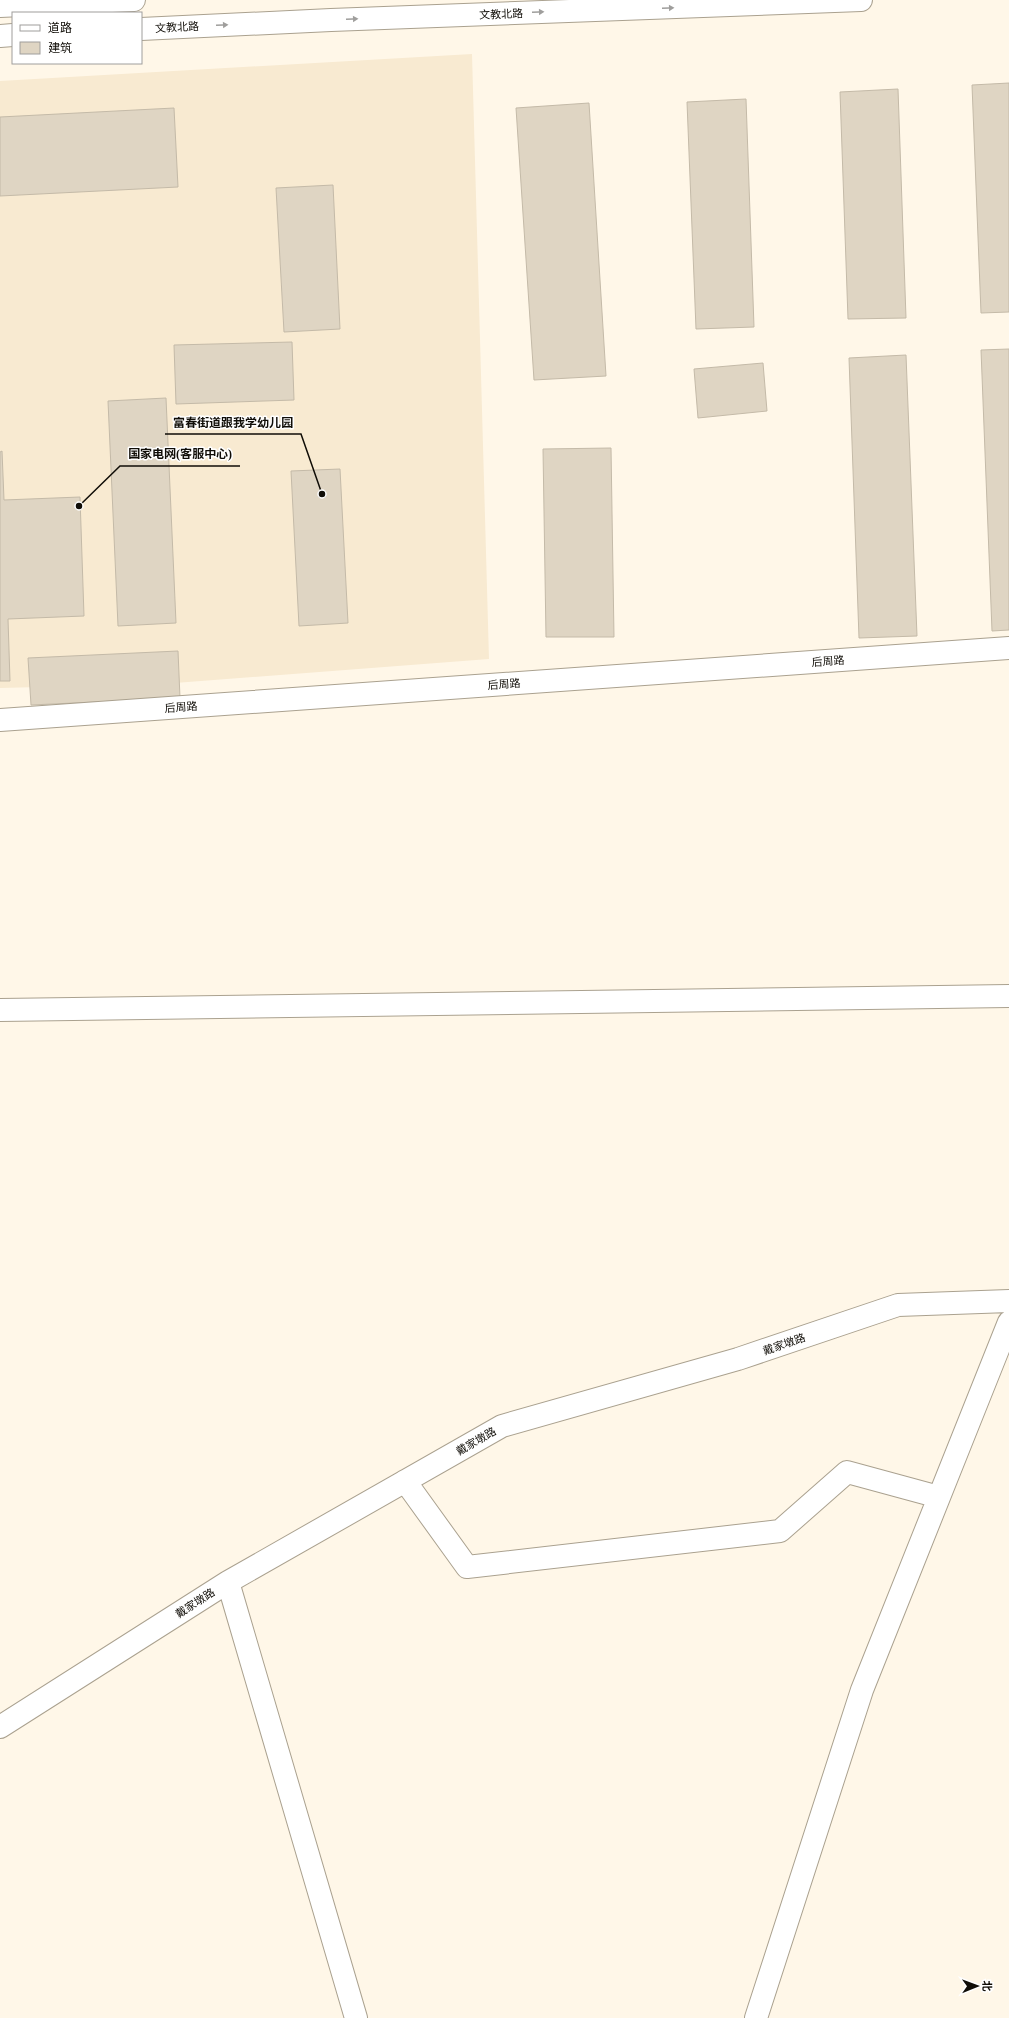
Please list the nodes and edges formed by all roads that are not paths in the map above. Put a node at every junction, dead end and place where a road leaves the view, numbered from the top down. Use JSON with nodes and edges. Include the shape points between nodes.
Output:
{"nodes":[{"id":1,"x":134,"y":0,"type":"edge"},
{"id":2,"x":862,"y":0,"type":"edge"},
{"id":3,"x":0,"y":6,"type":"edge"},
{"id":4,"x":142,"y":29,"type":"edge"},
{"id":5,"x":12,"y":35,"type":"edge"},
{"id":6,"x":0,"y":36,"type":"edge"},
{"id":7,"x":1009,"y":648,"type":"edge"},
{"id":8,"x":0,"y":720,"type":"edge"},
{"id":9,"x":1009,"y":996,"type":"edge"},
{"id":10,"x":0,"y":1010,"type":"edge"},
{"id":11,"x":1009,"y":1301,"type":"edge"},
{"id":12,"x":1009,"y":1322,"type":"edge"},
{"id":13,"x":405,"y":1481,"type":"junction"},
{"id":14,"x":939,"y":1497,"type":"junction"},
{"id":15,"x":228,"y":1582,"type":"junction"},
{"id":16,"x":0,"y":1727,"type":"edge"},
{"id":17,"x":356,"y":2018,"type":"edge"},
{"id":18,"x":756,"y":2018,"type":"edge"}],
"edges":[{"from":1,"to":3,"type":"street"},
{"from":4,"to":2,"type":"street","name":"文教北路","one_way":true},
{"from":5,"to":6,"type":"street"},
{"from":7,"to":8,"type":"street","name":"后周路"},
{"from":9,"to":10,"type":"street"},
{"from":11,"to":13,"type":"street","name":"戴家墩路","via":[[898,1305],[738,1359],[502,1426]]},
{"from":12,"to":14,"type":"street"},
{"from":13,"to":14,"type":"street","via":[[467,1567],[780,1531],[847,1472]]},
{"from":13,"to":15,"type":"street","name":"戴家墩路"},
{"from":14,"to":18,"type":"street","via":[[862,1690]]},
{"from":15,"to":16,"type":"street","name":"戴家墩路"},
{"from":15,"to":17,"type":"street"}]}
